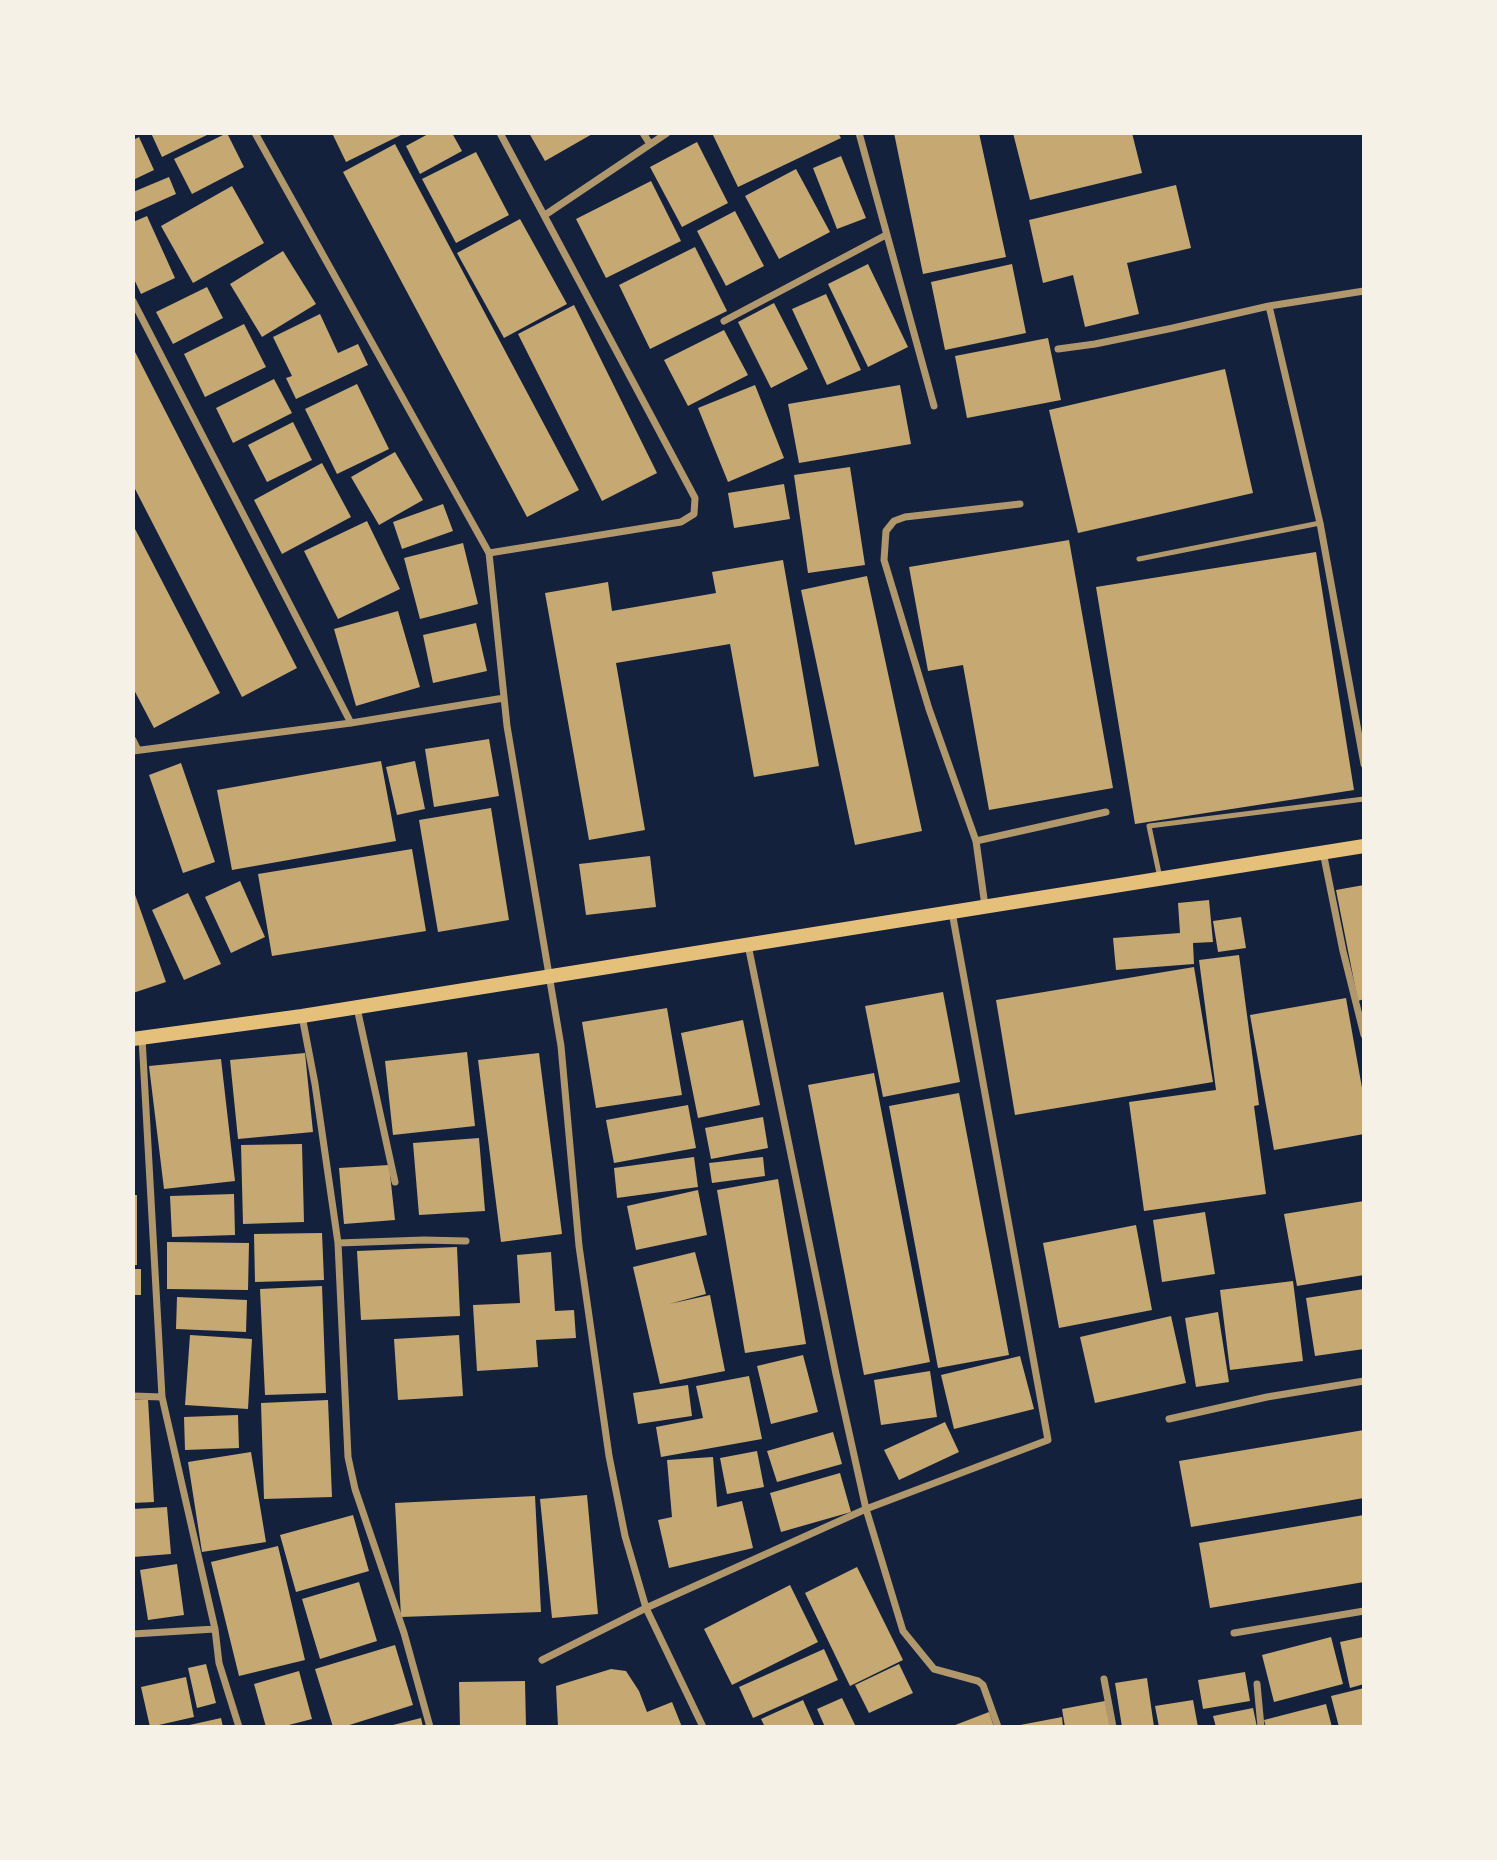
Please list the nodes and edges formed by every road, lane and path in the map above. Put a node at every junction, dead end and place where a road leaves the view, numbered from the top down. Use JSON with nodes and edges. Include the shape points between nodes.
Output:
{"nodes":[{"id":1,"x":255,"y":133,"type":"edge"},
{"id":2,"x":500,"y":133,"type":"edge"},
{"id":3,"x":643,"y":133,"type":"edge"},
{"id":4,"x":667,"y":133,"type":"edge"},
{"id":5,"x":859,"y":133,"type":"edge"},
{"id":6,"x":650,"y":144,"type":"junction"},
{"id":7,"x":545,"y":215,"type":"junction"},
{"id":8,"x":886,"y":235,"type":"junction"},
{"id":9,"x":1364,"y":291,"type":"edge"},
{"id":10,"x":133,"y":301,"type":"edge"},
{"id":11,"x":1269,"y":306,"type":"junction"},
{"id":12,"x":724,"y":321,"type":"dead end"},
{"id":13,"x":1058,"y":349,"type":"dead end"},
{"id":14,"x":934,"y":406,"type":"dead end"},
{"id":15,"x":1020,"y":504,"type":"dead end"},
{"id":16,"x":1320,"y":523,"type":"junction"},
{"id":17,"x":489,"y":554,"type":"junction"},
{"id":18,"x":1139,"y":559,"type":"dead end"},
{"id":19,"x":504,"y":698,"type":"junction"},
{"id":20,"x":351,"y":723,"type":"junction"},
{"id":21,"x":133,"y":740,"type":"edge"},
{"id":22,"x":136,"y":751,"type":"edge"},
{"id":23,"x":1364,"y":764,"type":"edge"},
{"id":24,"x":1364,"y":799,"type":"edge"},
{"id":25,"x":1106,"y":812,"type":"dead end"},
{"id":26,"x":976,"y":841,"type":"junction"},
{"id":27,"x":1364,"y":846,"type":"edge"},
{"id":28,"x":1323,"y":852,"type":"junction"},
{"id":29,"x":1160,"y":878,"type":"junction"},
{"id":30,"x":985,"y":906,"type":"junction"},
{"id":31,"x":952,"y":912,"type":"junction"},
{"id":32,"x":747,"y":944,"type":"junction"},
{"id":33,"x":548,"y":977,"type":"junction"},
{"id":34,"x":357,"y":1008,"type":"junction"},
{"id":35,"x":302,"y":1016,"type":"junction"},
{"id":36,"x":1364,"y":1035,"type":"edge"},
{"id":37,"x":138,"y":1039,"type":"edge"},
{"id":38,"x":395,"y":1182,"type":"dead end"},
{"id":39,"x":466,"y":1241,"type":"dead end"},
{"id":40,"x":338,"y":1243,"type":"junction"},
{"id":41,"x":1364,"y":1381,"type":"edge"},
{"id":42,"x":133,"y":1396,"type":"edge"},
{"id":43,"x":162,"y":1397,"type":"junction"},
{"id":44,"x":1170,"y":1419,"type":"dead end"},
{"id":45,"x":866,"y":1509,"type":"junction"},
{"id":46,"x":646,"y":1608,"type":"junction"},
{"id":47,"x":1364,"y":1611,"type":"edge"},
{"id":48,"x":215,"y":1629,"type":"junction"},
{"id":49,"x":1234,"y":1633,"type":"dead end"},
{"id":50,"x":133,"y":1634,"type":"edge"},
{"id":51,"x":542,"y":1660,"type":"dead end"},
{"id":52,"x":1104,"y":1679,"type":"dead end"},
{"id":53,"x":1257,"y":1684,"type":"dead end"},
{"id":54,"x":239,"y":1727,"type":"edge"},
{"id":55,"x":430,"y":1727,"type":"edge"},
{"id":56,"x":703,"y":1727,"type":"edge"},
{"id":57,"x":998,"y":1727,"type":"edge"},
{"id":58,"x":1113,"y":1727,"type":"edge"},
{"id":59,"x":1261,"y":1727,"type":"edge"}],
"edges":[{"from":1,"to":17,"type":"street"},
{"from":2,"to":7,"type":"street"},
{"from":3,"to":6,"type":"street"},
{"from":4,"to":6,"type":"street"},
{"from":5,"to":8,"type":"street"},
{"from":6,"to":7,"type":"street"},
{"from":7,"to":17,"type":"street","via":[[695,498],[694,514],[681,522]]},
{"from":8,"to":12,"type":"street"},
{"from":8,"to":14,"type":"street"},
{"from":9,"to":11,"type":"street"},
{"from":10,"to":20,"type":"street"},
{"from":11,"to":13,"type":"street"},
{"from":11,"to":16,"type":"street"},
{"from":15,"to":26,"type":"street","via":[[905,516],[886,531],[884,560],[929,709]]},
{"from":16,"to":18,"type":"lane"},
{"from":16,"to":23,"type":"street"},
{"from":17,"to":19,"type":"street"},
{"from":19,"to":20,"type":"street"},
{"from":19,"to":33,"type":"street"},
{"from":20,"to":22,"type":"street"},
{"from":21,"to":22,"type":"street"},
{"from":24,"to":29,"type":"lane","via":[[1149,826]]},
{"from":25,"to":26,"type":"street"},
{"from":26,"to":30,"type":"street"},
{"from":27,"to":28,"type":"main road"},
{"from":28,"to":29,"type":"main road"},
{"from":28,"to":36,"type":"street"},
{"from":29,"to":30,"type":"main road"},
{"from":30,"to":31,"type":"main road"},
{"from":31,"to":32,"type":"main road"},
{"from":31,"to":45,"type":"street","via":[[1048,1440]]},
{"from":32,"to":33,"type":"main road"},
{"from":32,"to":45,"type":"street"},
{"from":33,"to":34,"type":"main road"},
{"from":33,"to":46,"type":"street","via":[[561,1046],[579,1246],[609,1457]]},
{"from":34,"to":35,"type":"main road"},
{"from":34,"to":38,"type":"street"},
{"from":35,"to":37,"type":"main road"},
{"from":35,"to":40,"type":"street"},
{"from":37,"to":43,"type":"street"},
{"from":39,"to":40,"type":"street"},
{"from":40,"to":55,"type":"street","via":[[348,1457]]},
{"from":41,"to":44,"type":"street","via":[[1267,1396]]},
{"from":42,"to":43,"type":"street"},
{"from":43,"to":48,"type":"street"},
{"from":45,"to":46,"type":"street"},
{"from":45,"to":57,"type":"street","via":[[902,1631],[934,1669],[983,1685]]},
{"from":46,"to":51,"type":"street"},
{"from":46,"to":56,"type":"street"},
{"from":47,"to":49,"type":"street"},
{"from":48,"to":50,"type":"street"},
{"from":48,"to":54,"type":"street","via":[[219,1664]]},
{"from":52,"to":58,"type":"street"},
{"from":53,"to":59,"type":"street"}]}
